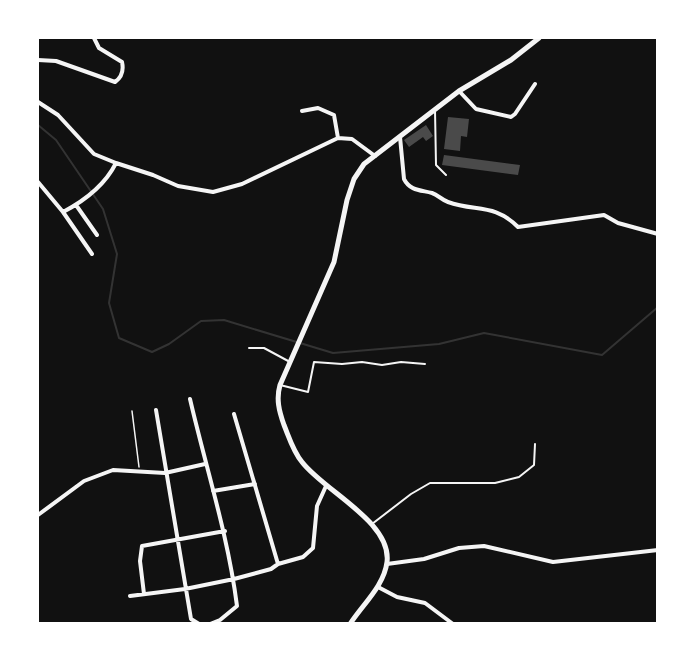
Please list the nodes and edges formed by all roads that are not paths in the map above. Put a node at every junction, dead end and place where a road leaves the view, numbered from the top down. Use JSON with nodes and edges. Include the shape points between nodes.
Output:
{"nodes":[{"id":1,"x":94,"y":38,"type":"edge"},
{"id":2,"x":539,"y":38,"type":"edge"},
{"id":3,"x":38,"y":60,"type":"edge"},
{"id":4,"x":536,"y":84,"type":"dead end"},
{"id":5,"x":459,"y":91,"type":"junction"},
{"id":6,"x":38,"y":102,"type":"edge"},
{"id":7,"x":435,"y":110,"type":"junction"},
{"id":8,"x":302,"y":111,"type":"dead end"},
{"id":9,"x":400,"y":137,"type":"junction"},
{"id":10,"x":338,"y":138,"type":"junction"},
{"id":11,"x":375,"y":156,"type":"junction"},
{"id":12,"x":116,"y":163,"type":"junction"},
{"id":13,"x":446,"y":175,"type":"dead end"},
{"id":14,"x":38,"y":182,"type":"edge"},
{"id":15,"x":76,"y":206,"type":"junction"},
{"id":16,"x":63,"y":212,"type":"junction"},
{"id":17,"x":657,"y":234,"type":"edge"},
{"id":18,"x":97,"y":235,"type":"dead end"},
{"id":19,"x":92,"y":254,"type":"dead end"},
{"id":20,"x":249,"y":348,"type":"dead end"},
{"id":21,"x":290,"y":362,"type":"junction"},
{"id":22,"x":425,"y":364,"type":"dead end"},
{"id":23,"x":280,"y":385,"type":"junction"},
{"id":24,"x":190,"y":399,"type":"dead end"},
{"id":25,"x":156,"y":410,"type":"dead end"},
{"id":26,"x":234,"y":414,"type":"dead end"},
{"id":27,"x":535,"y":444,"type":"dead end"},
{"id":28,"x":205,"y":464,"type":"junction"},
{"id":29,"x":165,"y":473,"type":"junction"},
{"id":30,"x":255,"y":484,"type":"junction"},
{"id":31,"x":326,"y":486,"type":"junction"},
{"id":32,"x":213,"y":491,"type":"junction"},
{"id":33,"x":38,"y":515,"type":"edge"},
{"id":34,"x":372,"y":524,"type":"junction"},
{"id":35,"x":225,"y":531,"type":"junction"},
{"id":36,"x":177,"y":541,"type":"junction"},
{"id":37,"x":657,"y":550,"type":"edge"},
{"id":38,"x":278,"y":564,"type":"junction"},
{"id":39,"x":387,"y":564,"type":"junction"},
{"id":40,"x":234,"y":579,"type":"junction"},
{"id":41,"x":378,"y":587,"type":"junction"},
{"id":42,"x":185,"y":589,"type":"junction"},
{"id":43,"x":144,"y":594,"type":"junction"},
{"id":44,"x":130,"y":596,"type":"dead end"},
{"id":45,"x":199,"y":624,"type":"edge"},
{"id":46,"x":210,"y":624,"type":"edge"},
{"id":47,"x":350,"y":624,"type":"edge"},
{"id":48,"x":453,"y":624,"type":"edge"}],
"edges":[{"from":1,"to":3,"type":"street","via":[[99,48],[122,62],[124,69],[115,82],[56,61]]},
{"from":2,"to":5,"type":"main road"},
{"from":4,"to":5,"type":"street","via":[[511,117],[476,109]]},
{"from":5,"to":7,"type":"main road"},
{"from":6,"to":12,"type":"street","via":[[58,115],[94,154]]},
{"from":7,"to":9,"type":"main road"},
{"from":7,"to":13,"type":"lane","via":[[436,165]]},
{"from":8,"to":10,"type":"street","via":[[318,108],[334,115]]},
{"from":9,"to":11,"type":"main road"},
{"from":9,"to":17,"type":"street","via":[[407,185],[447,202],[493,211],[507,216],[518,227],[604,215]]},
{"from":10,"to":11,"type":"street","via":[[352,140]]},
{"from":10,"to":12,"type":"street","via":[[242,184],[213,192],[178,186]]},
{"from":11,"to":21,"type":"main road","via":[[354,179],[334,262]]},
{"from":12,"to":15,"type":"street","via":[[101,185]]},
{"from":14,"to":16,"type":"street"},
{"from":15,"to":16,"type":"street"},
{"from":15,"to":18,"type":"street"},
{"from":16,"to":19,"type":"street"},
{"from":20,"to":21,"type":"lane","via":[[264,348]]},
{"from":21,"to":23,"type":"main road"},
{"from":22,"to":23,"type":"lane","via":[[314,362],[308,392]]},
{"from":23,"to":31,"type":"main road","via":[[278,406],[294,450]]},
{"from":24,"to":28,"type":"street"},
{"from":25,"to":29,"type":"street"},
{"from":26,"to":30,"type":"street"},
{"from":27,"to":34,"type":"lane","via":[[534,465],[519,477],[495,483],[430,483]]},
{"from":28,"to":29,"type":"street"},
{"from":28,"to":32,"type":"street"},
{"from":29,"to":33,"type":"street","via":[[113,471],[84,480]]},
{"from":29,"to":36,"type":"street"},
{"from":30,"to":32,"type":"street"},
{"from":30,"to":38,"type":"street"},
{"from":31,"to":34,"type":"main road"},
{"from":31,"to":38,"type":"street","via":[[317,506],[313,548],[303,556]]},
{"from":32,"to":35,"type":"street"},
{"from":34,"to":39,"type":"main road","via":[[388,546]]},
{"from":35,"to":36,"type":"street"},
{"from":35,"to":40,"type":"street"},
{"from":36,"to":42,"type":"street"},
{"from":36,"to":43,"type":"street","via":[[142,546]]},
{"from":37,"to":39,"type":"street","via":[[553,562],[484,546]]},
{"from":38,"to":40,"type":"street"},
{"from":39,"to":41,"type":"main road"},
{"from":40,"to":42,"type":"street"},
{"from":40,"to":46,"type":"street","via":[[237,606]]},
{"from":41,"to":47,"type":"main road"},
{"from":41,"to":48,"type":"street","via":[[397,597],[424,603]]},
{"from":42,"to":43,"type":"street"},
{"from":42,"to":45,"type":"street","via":[[190,620]]},
{"from":43,"to":44,"type":"street"}]}
